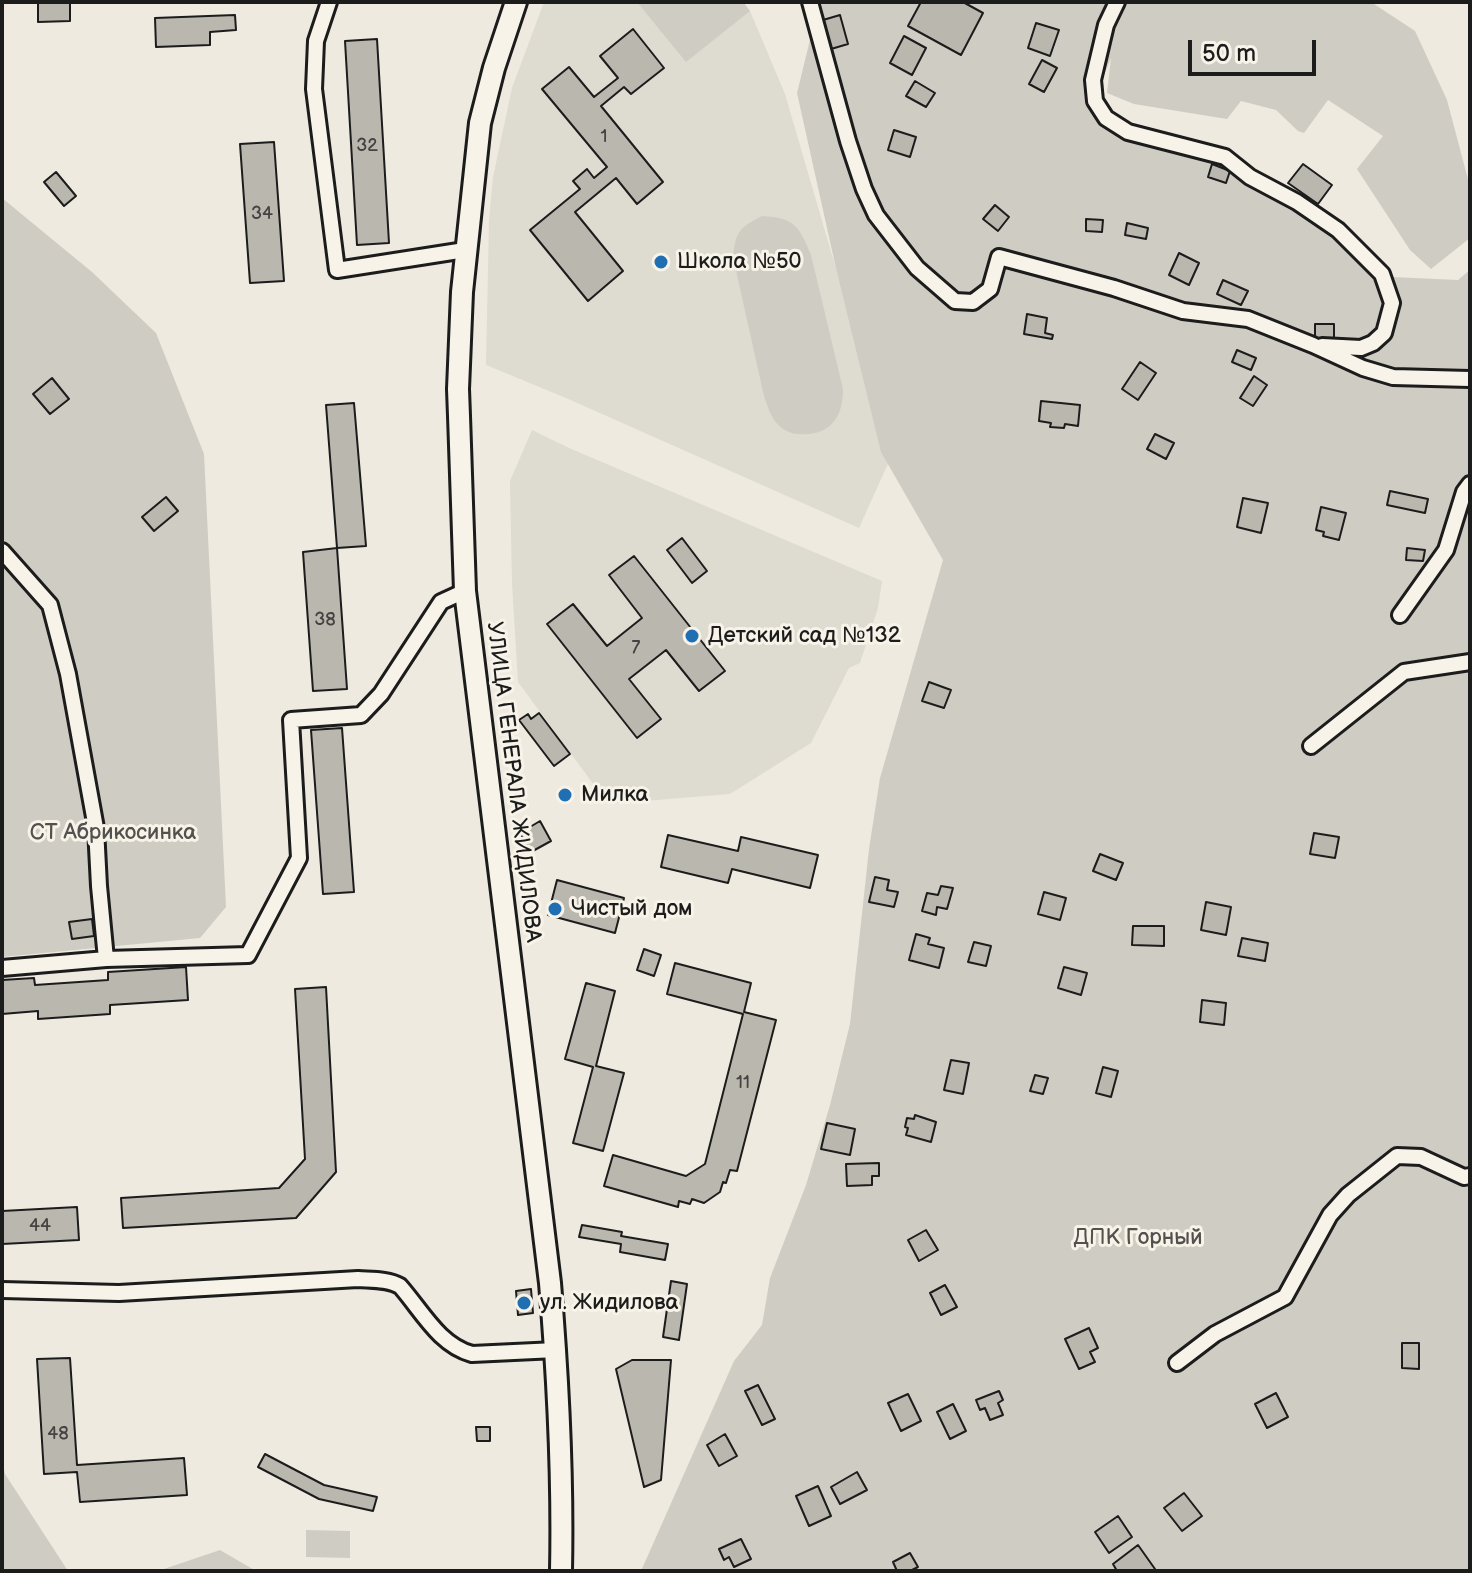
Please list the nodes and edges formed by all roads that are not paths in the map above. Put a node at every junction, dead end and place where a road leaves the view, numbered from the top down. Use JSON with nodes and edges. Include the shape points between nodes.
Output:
{"nodes":[{"id":1,"x":329,"y":2,"type":"edge"},
{"id":2,"x":516,"y":2,"type":"edge"},
{"id":3,"x":810,"y":2,"type":"edge"},
{"id":4,"x":1117,"y":2,"type":"edge"},
{"id":5,"x":465,"y":250,"type":"junction"},
{"id":6,"x":1313,"y":345,"type":"junction"},
{"id":7,"x":1470,"y":379,"type":"edge"},
{"id":8,"x":1470,"y":484,"type":"edge"},
{"id":9,"x":2,"y":551,"type":"edge"},
{"id":10,"x":465,"y":591,"type":"junction"},
{"id":11,"x":1400,"y":615,"type":"dead end"},
{"id":12,"x":1470,"y":662,"type":"edge"},
{"id":13,"x":1311,"y":746,"type":"dead end"},
{"id":14,"x":106,"y":959,"type":"junction"},
{"id":15,"x":2,"y":968,"type":"edge"},
{"id":16,"x":1470,"y":1176,"type":"edge"},
{"id":17,"x":2,"y":1290,"type":"edge"},
{"id":18,"x":556,"y":1350,"type":"junction"},
{"id":19,"x":1177,"y":1363,"type":"dead end"},
{"id":20,"x":561,"y":1571,"type":"edge"}],
"edges":[{"from":1,"to":5,"type":"street","via":[[316,41],[314,89],[337,270]]},
{"from":2,"to":5,"type":"main road","name":"УЛИЦА ГЕНЕРАЛА ЖИДИЛОВА","via":[[480,123]]},
{"from":3,"to":6,"type":"street","via":[[848,141],[876,215],[917,268],[955,301],[973,302],[990,289],[999,257],[1183,311],[1248,319]]},
{"from":4,"to":6,"type":"street","via":[[1093,80],[1095,101],[1106,118],[1128,132],[1225,157],[1338,230],[1382,274],[1392,303],[1384,333],[1361,348]]},
{"from":5,"to":10,"type":"main road","name":"УЛИЦА ГЕНЕРАЛА ЖИДИЛОВА","via":[[458,389]]},
{"from":6,"to":7,"type":"street","via":[[1393,377]]},
{"from":8,"to":11,"type":"street","via":[[1446,550]]},
{"from":9,"to":14,"type":"street","via":[[50,605],[68,674],[96,828]]},
{"from":10,"to":14,"type":"street","via":[[441,602],[381,694],[361,715],[291,720],[299,858],[248,955]]},
{"from":10,"to":18,"type":"main road","name":"УЛИЦА ГЕНЕРАЛА ЖИДИЛОВА"},
{"from":12,"to":13,"type":"street","via":[[1404,672]]},
{"from":14,"to":15,"type":"street"},
{"from":16,"to":19,"type":"street","via":[[1421,1157],[1397,1156],[1330,1215],[1285,1297],[1215,1334]]},
{"from":17,"to":18,"type":"street","via":[[119,1293],[358,1279],[393,1282],[460,1351]]},
{"from":18,"to":20,"type":"main road","name":"УЛИЦА ГЕНЕРАЛА ЖИДИЛОВА"}]}
